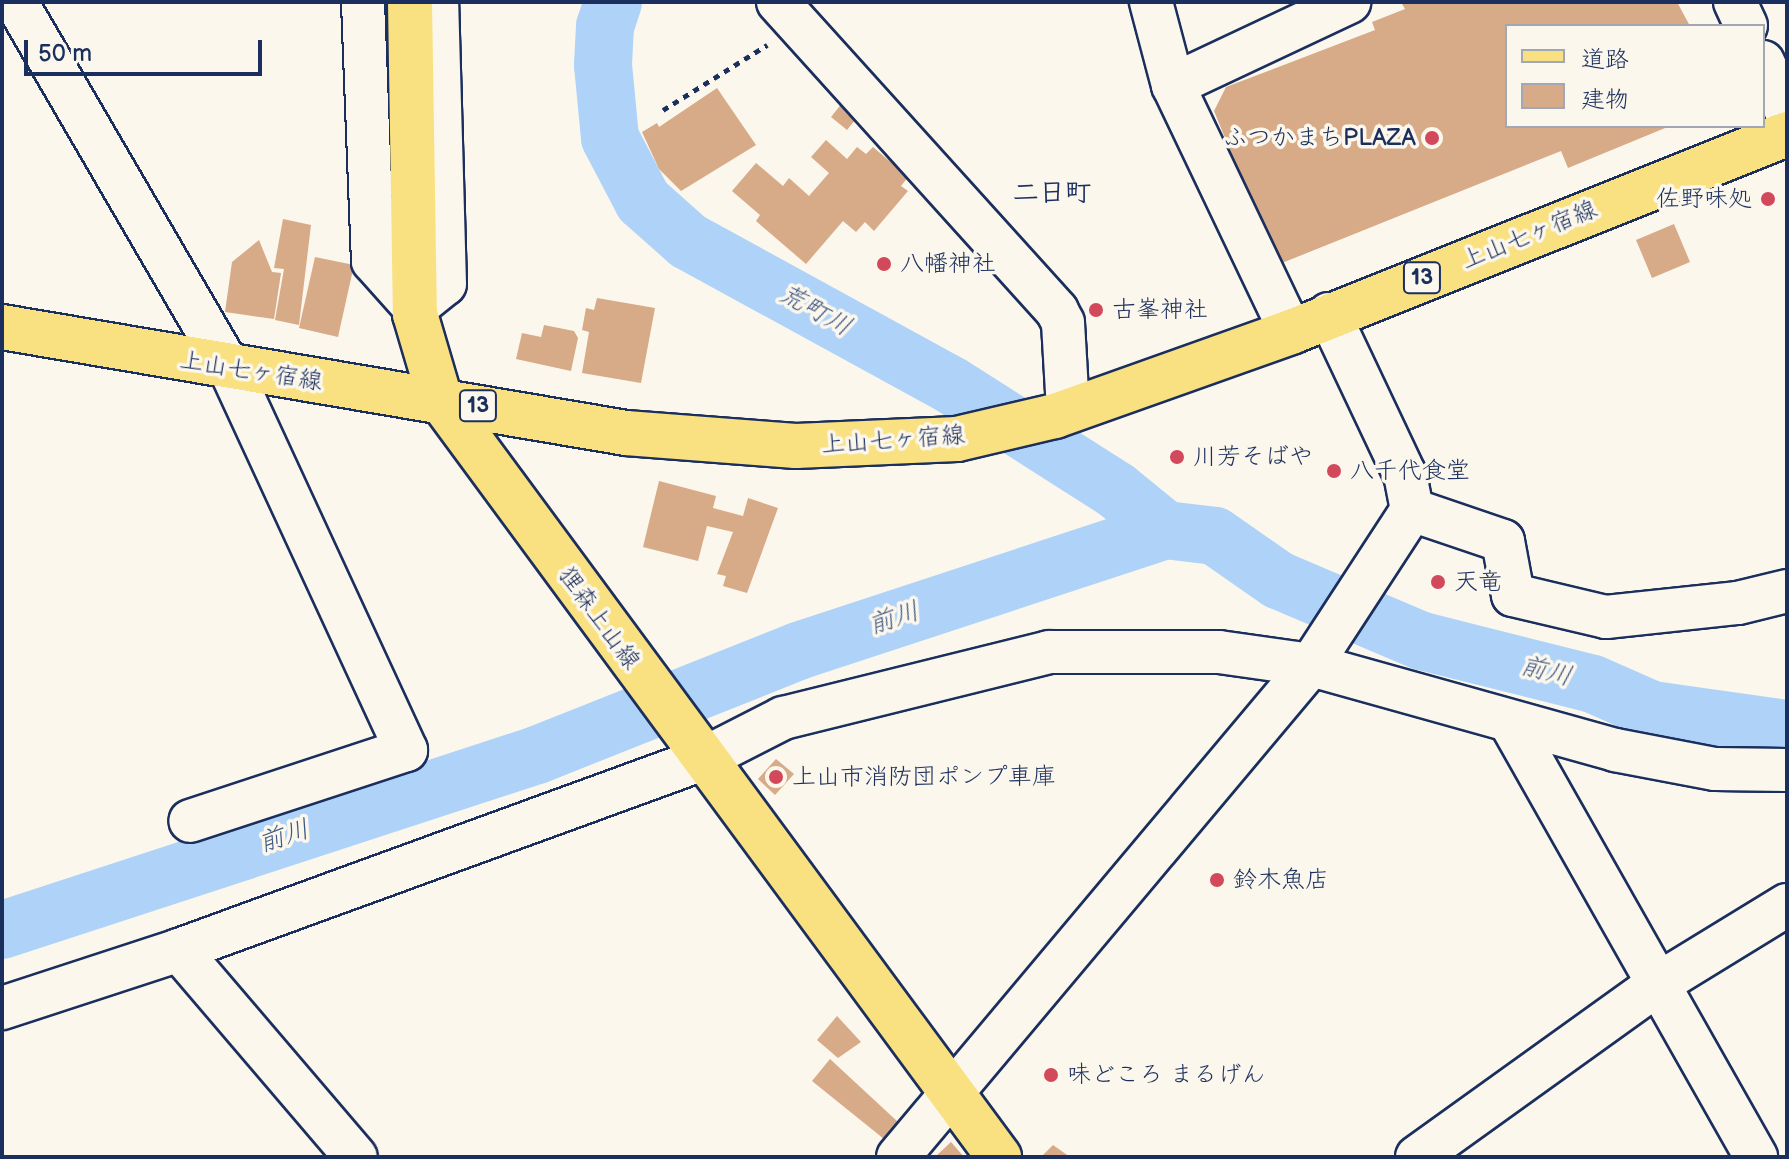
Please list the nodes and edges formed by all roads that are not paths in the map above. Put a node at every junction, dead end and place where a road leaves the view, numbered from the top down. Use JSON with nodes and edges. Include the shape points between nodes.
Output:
{"nodes":[{"id":1,"x":16,"y":2,"type":"edge"},
{"id":2,"x":363,"y":2,"type":"edge"},
{"id":3,"x":410,"y":2,"type":"edge"},
{"id":4,"x":437,"y":2,"type":"edge"},
{"id":5,"x":1151,"y":2,"type":"edge"},
{"id":6,"x":1349,"y":2,"type":"edge"},
{"id":7,"x":1735,"y":2,"type":"edge"},
{"id":8,"x":788,"y":14,"type":"edge"},
{"id":9,"x":1745,"y":24,"type":"edge"},
{"id":10,"x":1765,"y":66,"type":"edge"},
{"id":11,"x":1173,"y":85,"type":"junction"},
{"id":12,"x":1787,"y":113,"type":"edge"},
{"id":13,"x":1787,"y":134,"type":"edge"},
{"id":14,"x":415,"y":308,"type":"junction"},
{"id":15,"x":1310,"y":323,"type":"junction"},
{"id":16,"x":2,"y":327,"type":"edge"},
{"id":17,"x":230,"y":369,"type":"junction"},
{"id":18,"x":440,"y":399,"type":"junction"},
{"id":19,"x":1061,"y":413,"type":"junction"},
{"id":20,"x":1412,"y":510,"type":"junction"},
{"id":21,"x":1787,"y":591,"type":"edge"},
{"id":22,"x":1311,"y":665,"type":"junction"},
{"id":23,"x":1510,"y":722,"type":"junction"},
{"id":24,"x":698,"y":754,"type":"junction"},
{"id":25,"x":1787,"y":770,"type":"edge"},
{"id":26,"x":190,"y":821,"type":"dead end"},
{"id":27,"x":1787,"y":905,"type":"edge"},
{"id":28,"x":179,"y":950,"type":"junction"},
{"id":29,"x":1658,"y":984,"type":"junction"},
{"id":30,"x":2,"y":1008,"type":"edge"},
{"id":31,"x":952,"y":1097,"type":"junction"},
{"id":32,"x":356,"y":1157,"type":"edge"},
{"id":33,"x":898,"y":1157,"type":"edge"},
{"id":34,"x":999,"y":1157,"type":"edge"},
{"id":35,"x":1417,"y":1157,"type":"edge"},
{"id":36,"x":1756,"y":1157,"type":"edge"}],
"edges":[{"from":1,"to":17,"type":"street"},
{"from":2,"to":14,"type":"street","via":[[373,261]]},
{"from":3,"to":14,"type":"main road","name":"狸森上山線"},
{"from":4,"to":14,"type":"street","via":[[445,284]]},
{"from":5,"to":11,"type":"street"},
{"from":6,"to":11,"type":"street"},
{"from":7,"to":9,"type":"street"},
{"from":8,"to":19,"type":"street","via":[[1057,311],[1063,323]]},
{"from":10,"to":12,"type":"street"},
{"from":11,"to":15,"type":"street"},
{"from":13,"to":15,"type":"main road","name":"上山七ヶ宿線","number":"13"},
{"from":14,"to":18,"type":"main road","name":"狸森上山線"},
{"from":15,"to":19,"type":"main road","name":"上山七ヶ宿線","number":"13"},
{"from":15,"to":20,"type":"street","via":[[1405,475]]},
{"from":16,"to":17,"type":"main road","name":"上山七ヶ宿線","number":"13"},
{"from":17,"to":18,"type":"main road","name":"上山七ヶ宿線","number":"13"},
{"from":17,"to":26,"type":"street","via":[[406,750]]},
{"from":18,"to":19,"type":"main road","name":"上山七ヶ宿線","number":"13","via":[[626,433],[796,446],[957,439]]},
{"from":18,"to":24,"type":"main road","name":"狸森上山線"},
{"from":20,"to":21,"type":"street","via":[[1503,541],[1513,595],[1606,617],[1738,603]]},
{"from":20,"to":22,"type":"street"},
{"from":22,"to":23,"type":"street"},
{"from":22,"to":24,"type":"street","via":[[1219,652],[1049,652],[783,718]]},
{"from":22,"to":31,"type":"street"},
{"from":23,"to":25,"type":"street","via":[[1715,769]]},
{"from":23,"to":29,"type":"street"},
{"from":24,"to":28,"type":"street"},
{"from":24,"to":31,"type":"main road","name":"狸森上山線"},
{"from":27,"to":29,"type":"street"},
{"from":28,"to":30,"type":"street"},
{"from":28,"to":32,"type":"street"},
{"from":29,"to":35,"type":"street"},
{"from":29,"to":36,"type":"street"},
{"from":31,"to":33,"type":"street"},
{"from":31,"to":34,"type":"main road","name":"狸森上山線"}]}
